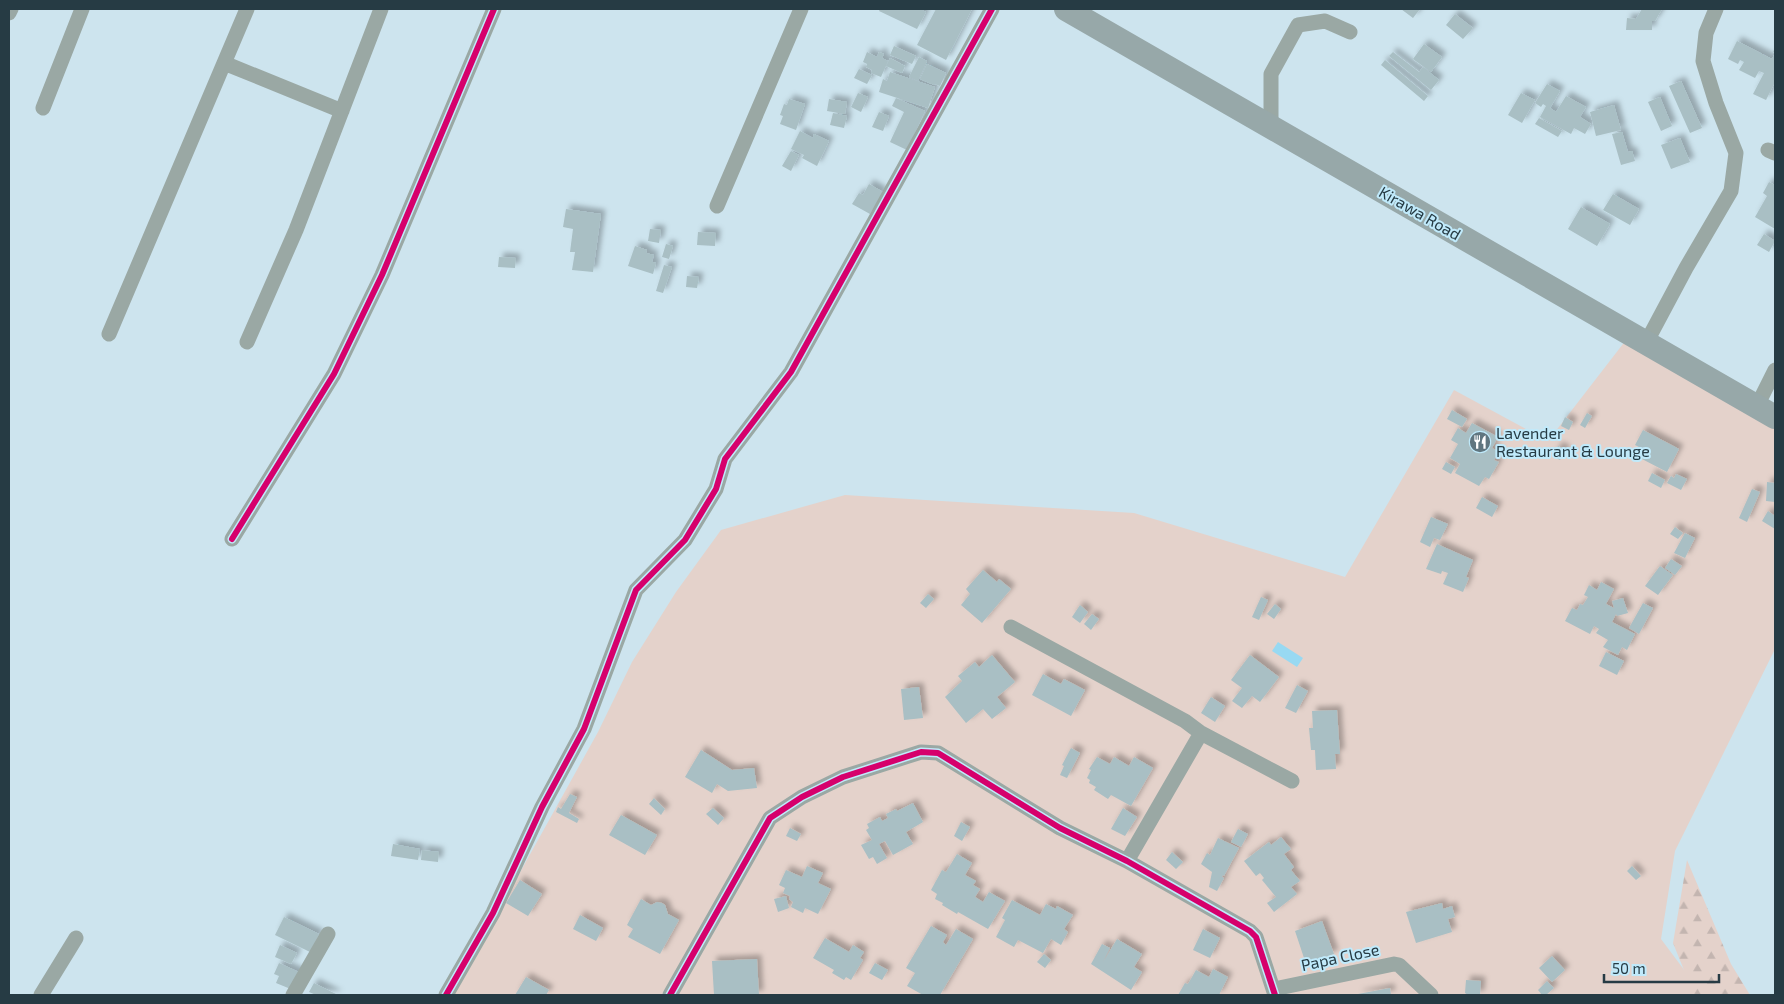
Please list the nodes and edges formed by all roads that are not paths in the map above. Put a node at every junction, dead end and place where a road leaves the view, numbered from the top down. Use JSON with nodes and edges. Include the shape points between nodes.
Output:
{"nodes":[{"id":1,"x":10,"y":9,"type":"edge"},
{"id":2,"x":82,"y":9,"type":"edge"},
{"id":3,"x":247,"y":9,"type":"edge"},
{"id":4,"x":381,"y":9,"type":"edge"},
{"id":5,"x":494,"y":9,"type":"edge"},
{"id":6,"x":801,"y":9,"type":"edge"},
{"id":7,"x":992,"y":9,"type":"edge"},
{"id":8,"x":1066,"y":9,"type":"edge"},
{"id":9,"x":1716,"y":9,"type":"edge"},
{"id":10,"x":9,"y":13,"type":"edge"},
{"id":11,"x":1350,"y":32,"type":"dead end"},
{"id":12,"x":224,"y":63,"type":"junction"},
{"id":13,"x":43,"y":108,"type":"dead end"},
{"id":14,"x":342,"y":111,"type":"junction"},
{"id":15,"x":1271,"y":127,"type":"junction"},
{"id":16,"x":717,"y":206,"type":"dead end"},
{"id":17,"x":109,"y":334,"type":"dead end"},
{"id":18,"x":247,"y":342,"type":"dead end"},
{"id":19,"x":1646,"y":343,"type":"junction"},
{"id":20,"x":1775,"y":370,"type":"edge"},
{"id":21,"x":1766,"y":411,"type":"edge"},
{"id":22,"x":232,"y":539,"type":"dead end"},
{"id":23,"x":1011,"y":627,"type":"dead end"},
{"id":24,"x":1201,"y":733,"type":"junction"},
{"id":25,"x":1292,"y":781,"type":"dead end"},
{"id":26,"x":1127,"y":861,"type":"junction"},
{"id":27,"x":328,"y":934,"type":"dead end"},
{"id":28,"x":76,"y":938,"type":"dead end"},
{"id":29,"x":1274,"y":992,"type":"edge"},
{"id":30,"x":41,"y":995,"type":"edge"},
{"id":31,"x":293,"y":995,"type":"edge"},
{"id":32,"x":446,"y":995,"type":"edge"},
{"id":33,"x":670,"y":995,"type":"edge"},
{"id":34,"x":1431,"y":995,"type":"edge"}],
"edges":[{"from":1,"to":10,"type":"street"},
{"from":2,"to":13,"type":"street"},
{"from":3,"to":12,"type":"street"},
{"from":4,"to":14,"type":"street"},
{"from":5,"to":22,"type":"street","via":[[382,275],[334,374]]},
{"from":6,"to":16,"type":"street"},
{"from":7,"to":32,"type":"street","via":[[791,372],[725,459],[716,489],[685,540],[636,590],[584,730],[542,807],[493,913]]},
{"from":8,"to":15,"type":"main road","name":"Kirawa Road"},
{"from":9,"to":19,"type":"street","via":[[1706,33],[1703,61],[1736,153],[1731,191]]},
{"from":11,"to":15,"type":"street","via":[[1325,21],[1298,25],[1271,74]]},
{"from":12,"to":14,"type":"street"},
{"from":12,"to":17,"type":"street"},
{"from":14,"to":18,"type":"street","via":[[296,230]]},
{"from":15,"to":19,"type":"main road","name":"Kirawa Road"},
{"from":19,"to":21,"type":"main road","name":"Kirawa Road"},
{"from":20,"to":21,"type":"street"},
{"from":23,"to":24,"type":"street","via":[[1185,721]]},
{"from":24,"to":25,"type":"street"},
{"from":24,"to":26,"type":"street"},
{"from":26,"to":29,"type":"street","via":[[1250,931],[1256,937]]},
{"from":26,"to":33,"type":"street","via":[[1060,828],[938,753],[920,752],[843,777],[770,818]]},
{"from":27,"to":31,"type":"street"},
{"from":28,"to":30,"type":"street"},
{"from":29,"to":34,"type":"street","name":"Papa Close","via":[[1394,964]]}]}
